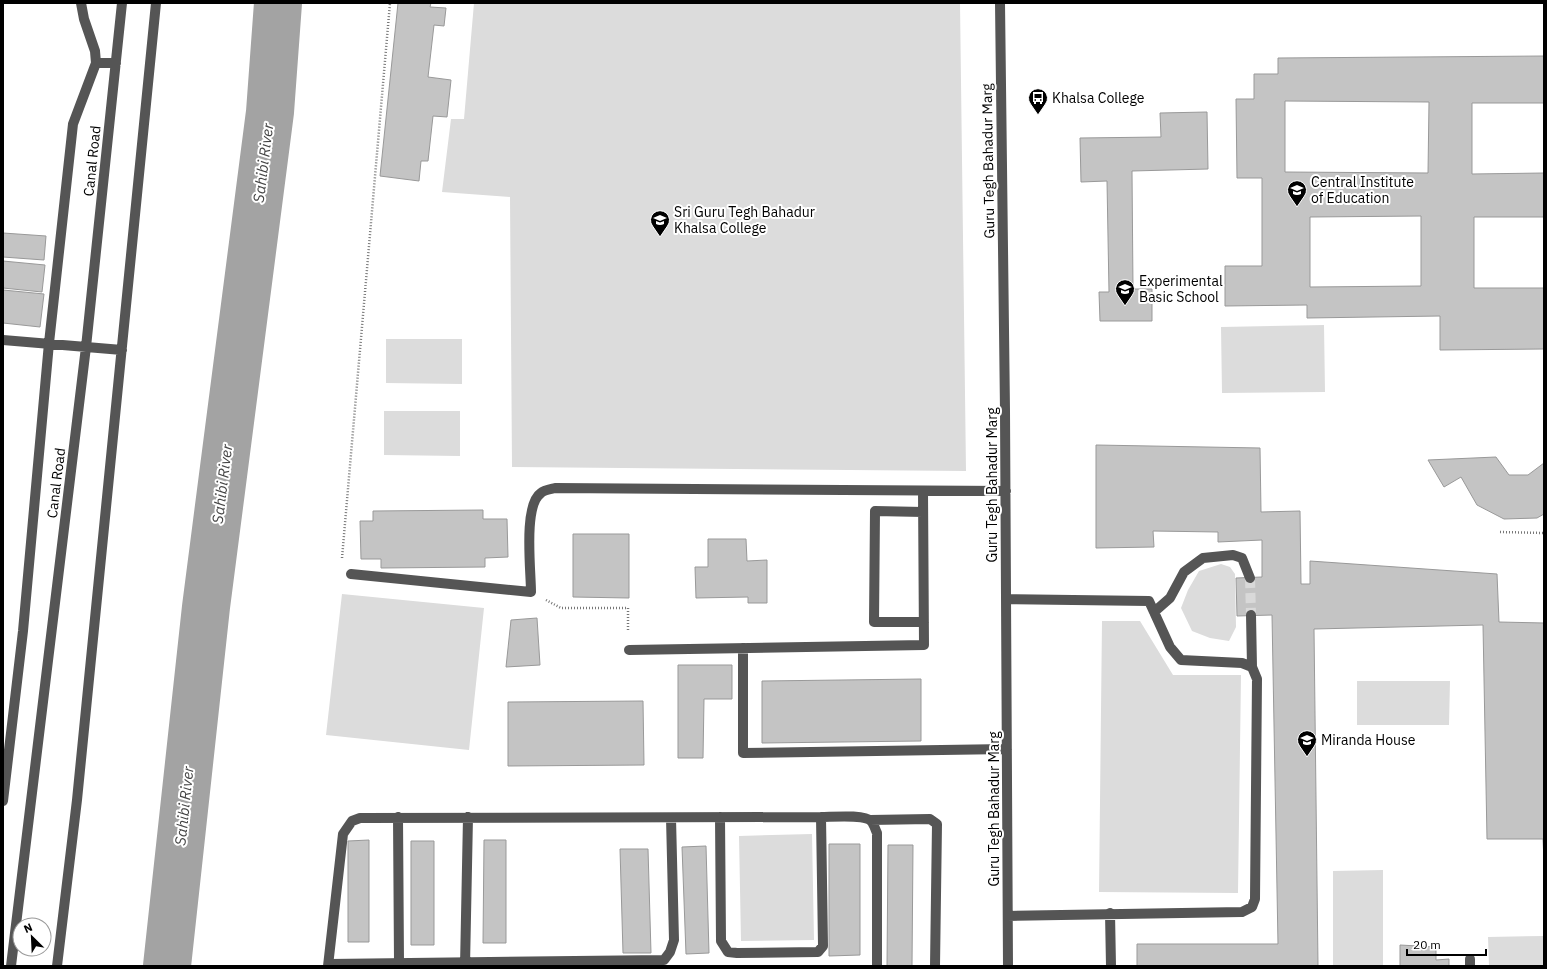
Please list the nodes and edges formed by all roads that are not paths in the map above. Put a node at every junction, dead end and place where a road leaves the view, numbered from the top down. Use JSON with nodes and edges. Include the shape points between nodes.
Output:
{"nodes":[{"id":1,"x":81,"y":3,"type":"edge"},
{"id":2,"x":122,"y":3,"type":"edge"},
{"id":3,"x":156,"y":3,"type":"edge"},
{"id":4,"x":1000,"y":3,"type":"edge"},
{"id":5,"x":96,"y":63,"type":"junction"},
{"id":6,"x":116,"y":63,"type":"junction"},
{"id":7,"x":3,"y":340,"type":"edge"},
{"id":8,"x":49,"y":343,"type":"junction"},
{"id":9,"x":86,"y":347,"type":"junction"},
{"id":10,"x":122,"y":350,"type":"junction"},
{"id":11,"x":923,"y":491,"type":"junction"},
{"id":12,"x":1006,"y":491,"type":"junction"},
{"id":13,"x":923,"y":512,"type":"junction"},
{"id":14,"x":351,"y":574,"type":"road end"},
{"id":15,"x":1250,"y":578,"type":"tunnel mouth"},
{"id":16,"x":1007,"y":599,"type":"junction"},
{"id":17,"x":1154,"y":612,"type":"junction"},
{"id":18,"x":1251,"y":615,"type":"tunnel mouth"},
{"id":19,"x":924,"y":622,"type":"junction"},
{"id":20,"x":743,"y":648,"type":"junction"},
{"id":21,"x":629,"y":650,"type":"road end"},
{"id":22,"x":1252,"y":667,"type":"junction"},
{"id":23,"x":1007,"y":749,"type":"junction"},
{"id":24,"x":3,"y":801,"type":"edge"},
{"id":25,"x":468,"y":817,"type":"junction"},
{"id":26,"x":720,"y":817,"type":"junction"},
{"id":27,"x":820,"y":817,"type":"junction"},
{"id":28,"x":398,"y":818,"type":"junction"},
{"id":29,"x":671,"y":818,"type":"junction"},
{"id":30,"x":870,"y":820,"type":"junction"},
{"id":31,"x":1110,"y":913,"type":"junction"},
{"id":32,"x":1008,"y":916,"type":"junction"},
{"id":33,"x":399,"y":962,"type":"junction"},
{"id":34,"x":664,"y":963,"type":"edge"},
{"id":35,"x":465,"y":964,"type":"edge"},
{"id":36,"x":328,"y":965,"type":"edge"},
{"id":37,"x":11,"y":966,"type":"edge"},
{"id":38,"x":58,"y":966,"type":"edge"},
{"id":39,"x":877,"y":966,"type":"edge"},
{"id":40,"x":935,"y":966,"type":"edge"},
{"id":41,"x":1008,"y":966,"type":"edge"},
{"id":42,"x":1111,"y":966,"type":"edge"}],
"edges":[{"from":1,"to":5,"type":"street"},
{"from":2,"to":6,"type":"street","name":"Canal Road"},
{"from":3,"to":10,"type":"street"},
{"from":4,"to":12,"type":"street","name":"Guru Tegh Bahadur Marg"},
{"from":5,"to":6,"type":"street"},
{"from":5,"to":8,"type":"street","via":[[73,124]]},
{"from":6,"to":9,"type":"street","name":"Canal Road"},
{"from":7,"to":8,"type":"street"},
{"from":8,"to":9,"type":"street"},
{"from":8,"to":24,"type":"street","via":[[24,623]]},
{"from":9,"to":10,"type":"street"},
{"from":9,"to":37,"type":"street","name":"Canal Road"},
{"from":10,"to":38,"type":"street"},
{"from":11,"to":12,"type":"street"},
{"from":11,"to":13,"type":"street"},
{"from":11,"to":14,"type":"street","via":[[555,488],[540,493],[532,504],[531,592]]},
{"from":12,"to":16,"type":"street","name":"Guru Tegh Bahadur Marg"},
{"from":13,"to":19,"type":"street"},
{"from":13,"to":19,"type":"street","via":[[875,511],[874,622]]},
{"from":15,"to":17,"type":"street","via":[[1242,558],[1233,554],[1203,558],[1184,572],[1170,598]]},
{"from":16,"to":17,"type":"street","via":[[1149,602]]},
{"from":16,"to":23,"type":"street","name":"Guru Tegh Bahadur Marg"},
{"from":17,"to":22,"type":"street","via":[[1170,648],[1181,660],[1242,663]]},
{"from":18,"to":22,"type":"street"},
{"from":19,"to":20,"type":"street","via":[[924,645]]},
{"from":20,"to":21,"type":"street"},
{"from":20,"to":23,"type":"street","via":[[743,753]]},
{"from":22,"to":31,"type":"street","via":[[1257,679],[1255,899],[1252,907],[1242,912]]},
{"from":23,"to":32,"type":"street","name":"Guru Tegh Bahadur Marg"},
{"from":25,"to":28,"type":"street"},
{"from":25,"to":29,"type":"street"},
{"from":25,"to":35,"type":"street"},
{"from":26,"to":27,"type":"street"},
{"from":26,"to":27,"type":"street","via":[[721,941],[728,952],[818,952],[823,946]]},
{"from":26,"to":29,"type":"street"},
{"from":27,"to":30,"type":"street"},
{"from":28,"to":33,"type":"street"},
{"from":28,"to":36,"type":"street","via":[[360,818],[352,821],[344,834]]},
{"from":29,"to":34,"type":"street","via":[[674,940]]},
{"from":30,"to":39,"type":"street","via":[[877,833]]},
{"from":30,"to":40,"type":"street","via":[[930,819],[937,824]]},
{"from":31,"to":32,"type":"street"},
{"from":31,"to":42,"type":"street"},
{"from":32,"to":41,"type":"street","name":"Guru Tegh Bahadur Marg"},
{"from":33,"to":35,"type":"street"},
{"from":33,"to":36,"type":"street"},
{"from":34,"to":35,"type":"street"}]}
